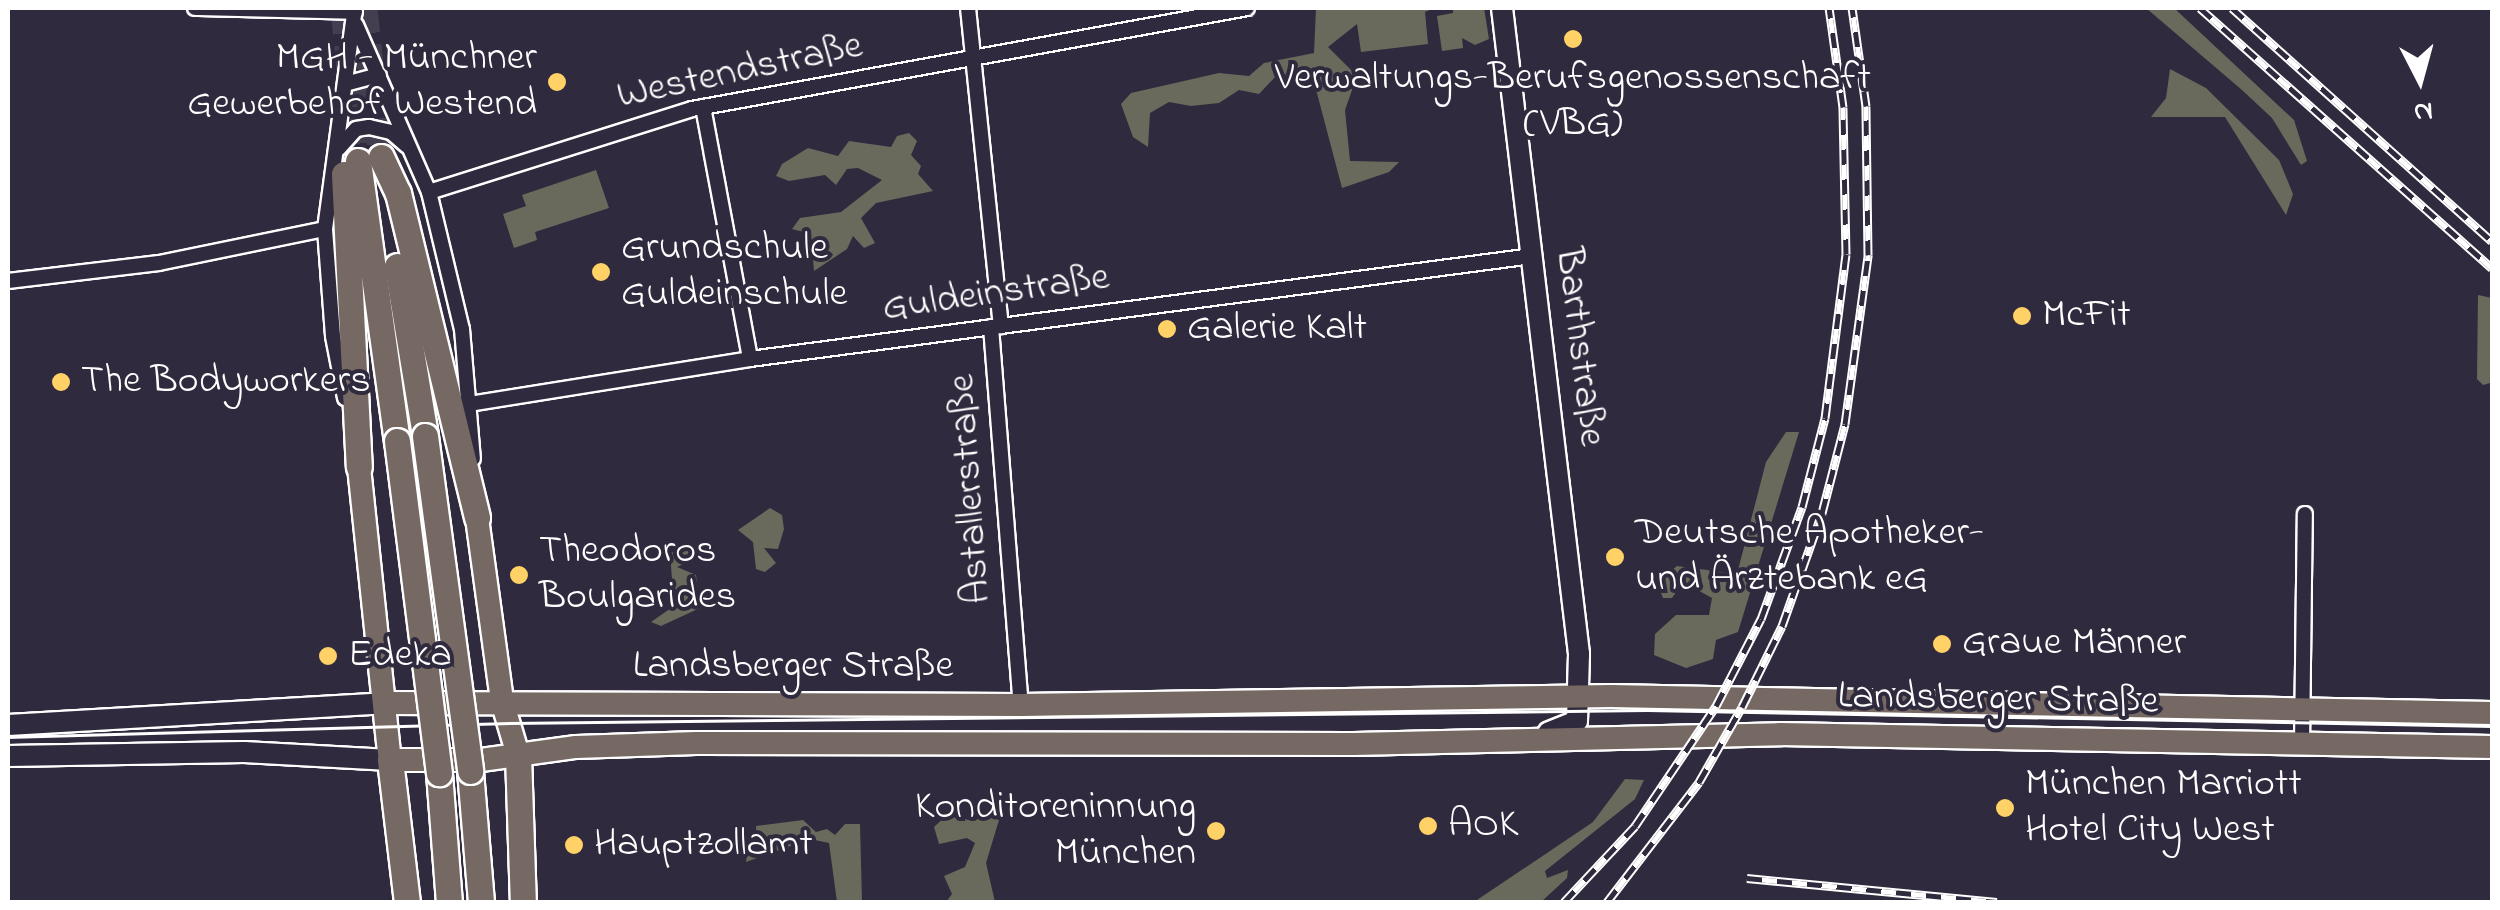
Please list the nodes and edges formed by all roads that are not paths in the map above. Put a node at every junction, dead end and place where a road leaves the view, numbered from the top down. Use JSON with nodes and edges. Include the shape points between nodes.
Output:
{"nodes":[{"id":1,"x":196,"y":8,"type":"edge"},
{"id":2,"x":968,"y":8,"type":"edge"},
{"id":3,"x":1247,"y":8,"type":"edge"},
{"id":4,"x":1502,"y":8,"type":"edge"},
{"id":5,"x":355,"y":15,"type":"edge"},
{"id":6,"x":974,"y":57,"type":"junction"},
{"id":7,"x":379,"y":75,"type":"junction"},
{"id":8,"x":345,"y":84,"type":"junction"},
{"id":9,"x":703,"y":107,"type":"junction"},
{"id":10,"x":411,"y":150,"type":"junction"},
{"id":11,"x":356,"y":160,"type":"junction"},
{"id":12,"x":429,"y":192,"type":"junction"},
{"id":13,"x":326,"y":229,"type":"junction"},
{"id":14,"x":1532,"y":256,"type":"junction"},
{"id":15,"x":8,"y":282,"type":"edge"},
{"id":16,"x":996,"y":326,"type":"junction"},
{"id":17,"x":750,"y":359,"type":"junction"},
{"id":18,"x":469,"y":404,"type":"junction"},
{"id":19,"x":359,"y":467,"type":"junction"},
{"id":20,"x":2305,"y":514,"type":"dead end"},
{"id":21,"x":477,"y":518,"type":"junction"},
{"id":22,"x":1580,"y":696,"type":"junction"},
{"id":23,"x":502,"y":700,"type":"junction"},
{"id":24,"x":384,"y":702,"type":"junction"},
{"id":25,"x":1021,"y":705,"type":"junction"},
{"id":26,"x":2302,"y":705,"type":"junction"},
{"id":27,"x":2492,"y":713,"type":"edge"},
{"id":28,"x":8,"y":725,"type":"edge"},
{"id":29,"x":1502,"y":742,"type":"junction"},
{"id":30,"x":2302,"y":746,"type":"junction"},
{"id":31,"x":2492,"y":747,"type":"edge"},
{"id":32,"x":518,"y":755,"type":"junction"},
{"id":33,"x":8,"y":756,"type":"edge"},
{"id":34,"x":390,"y":760,"type":"junction"},
{"id":35,"x":406,"y":902,"type":"edge"},
{"id":36,"x":449,"y":902,"type":"edge"},
{"id":37,"x":481,"y":902,"type":"edge"},
{"id":38,"x":523,"y":902,"type":"edge"}],
"edges":[{"from":1,"to":5,"type":"street"},
{"from":2,"to":6,"type":"street","name":"Astallerstraße"},
{"from":3,"to":6,"type":"street","name":"Westendstraße"},
{"from":4,"to":14,"type":"street","name":"Barthstraße"},
{"from":5,"to":7,"type":"street"},
{"from":5,"to":8,"type":"street"},
{"from":6,"to":9,"type":"street","name":"Westendstraße"},
{"from":6,"to":16,"type":"street","name":"Astallerstraße"},
{"from":7,"to":8,"type":"street"},
{"from":7,"to":10,"type":"street"},
{"from":8,"to":11,"type":"street"},
{"from":9,"to":12,"type":"street","name":"Westendstraße"},
{"from":9,"to":17,"type":"street"},
{"from":10,"to":11,"type":"street","via":[[391,132],[369,127],[349,134]]},
{"from":10,"to":12,"type":"street"},
{"from":11,"to":13,"type":"street"},
{"from":11,"to":19,"type":"highway"},
{"from":11,"to":21,"type":"highway","via":[[398,193]]},
{"from":11,"to":36,"type":"highway","bridge":true,"via":[[430,677]]},
{"from":11,"to":37,"type":"highway","bridge":true,"via":[[425,436]]},
{"from":12,"to":18,"type":"street","via":[[462,329]]},
{"from":13,"to":15,"type":"street","via":[[159,263]]},
{"from":13,"to":19,"type":"street","via":[[333,336]]},
{"from":14,"to":16,"type":"street","name":"Guldeinstraße"},
{"from":14,"to":22,"type":"street","name":"Barthstraße"},
{"from":16,"to":17,"type":"street","name":"Guldeinstraße"},
{"from":16,"to":25,"type":"street","name":"Astallerstraße"},
{"from":17,"to":18,"type":"street","name":"Guldeinstraße"},
{"from":18,"to":21,"type":"street"},
{"from":19,"to":24,"type":"main road"},
{"from":20,"to":26,"type":"street"},
{"from":21,"to":23,"type":"main road"},
{"from":22,"to":25,"type":"main road","name":"Landsberger Straße"},
{"from":22,"to":26,"type":"main road","name":"Landsberger Straße"},
{"from":22,"to":29,"type":"street","name":"Landsberger Straße","via":[[1571,728]]},
{"from":23,"to":24,"type":"main road","name":"Landsberger Straße"},
{"from":23,"to":25,"type":"main road","name":"Landsberger Straße"},
{"from":23,"to":32,"type":"main road"},
{"from":24,"to":28,"type":"street","name":"Landsberger Straße"},
{"from":24,"to":34,"type":"main road"},
{"from":26,"to":27,"type":"main road","name":"Landsberger Straße"},
{"from":26,"to":30,"type":"street"},
{"from":29,"to":30,"type":"main road","name":"Landsberger Straße","via":[[1780,734]]},
{"from":29,"to":32,"type":"main road","name":"Landsberger Straße","via":[[874,740],[616,745]]},
{"from":30,"to":31,"type":"main road","name":"Landsberger Straße"},
{"from":32,"to":34,"type":"main road","name":"Landsberger Straße"},
{"from":32,"to":38,"type":"highway"},
{"from":33,"to":34,"type":"street","name":"Landsberger Straße","via":[[244,752]]},
{"from":34,"to":35,"type":"highway"}]}
